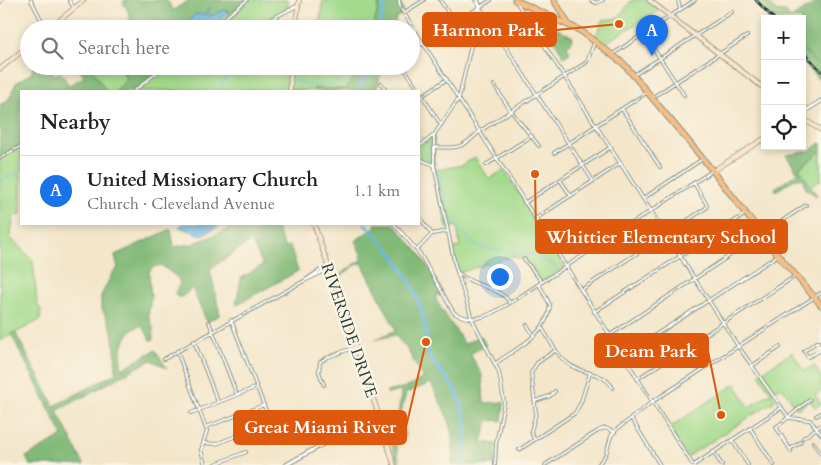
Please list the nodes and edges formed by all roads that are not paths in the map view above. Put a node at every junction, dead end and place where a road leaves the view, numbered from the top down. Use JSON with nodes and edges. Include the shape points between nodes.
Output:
{"nodes":[{"id":1,"x":32,"y":0,"type":"edge"},
{"id":2,"x":70,"y":0,"type":"edge"},
{"id":3,"x":84,"y":0,"type":"edge"},
{"id":4,"x":247,"y":0,"type":"edge"},
{"id":5,"x":300,"y":0,"type":"edge"},
{"id":6,"x":399,"y":0,"type":"edge"},
{"id":7,"x":424,"y":0,"type":"edge"},
{"id":8,"x":440,"y":0,"type":"edge"},
{"id":9,"x":476,"y":0,"type":"edge"},
{"id":10,"x":491,"y":0,"type":"edge"},
{"id":11,"x":591,"y":0,"type":"edge"},
{"id":12,"x":604,"y":0,"type":"edge"},
{"id":13,"x":649,"y":0,"type":"edge"},
{"id":14,"x":678,"y":0,"type":"edge"},
{"id":15,"x":695,"y":0,"type":"edge"},
{"id":16,"x":516,"y":1,"type":"edge"},
{"id":17,"x":556,"y":1,"type":"edge"},
{"id":18,"x":299,"y":5,"type":"junction"},
{"id":19,"x":480,"y":6,"type":"junction"},
{"id":20,"x":74,"y":8,"type":"junction"},
{"id":21,"x":680,"y":8,"type":"junction"},
{"id":22,"x":525,"y":9,"type":"junction"},
{"id":23,"x":732,"y":12,"type":"dead end"},
{"id":24,"x":404,"y":13,"type":"junction"},
{"id":25,"x":563,"y":15,"type":"junction"},
{"id":26,"x":670,"y":17,"type":"junction"},
{"id":27,"x":43,"y":20,"type":"edge"},
{"id":28,"x":59,"y":20,"type":"edge"},
{"id":29,"x":222,"y":20,"type":"edge"},
{"id":30,"x":268,"y":20,"type":"edge"},
{"id":31,"x":296,"y":20,"type":"edge"},
{"id":32,"x":409,"y":20,"type":"edge"},
{"id":33,"x":557,"y":20,"type":"junction"},
{"id":34,"x":455,"y":23,"type":"junction"},
{"id":35,"x":570,"y":26,"type":"junction"},
{"id":36,"x":644,"y":34,"type":"junction"},
{"id":37,"x":695,"y":35,"type":"junction"},
{"id":38,"x":748,"y":36,"type":"dead end"},
{"id":39,"x":420,"y":37,"type":"edge"},
{"id":40,"x":500,"y":37,"type":"junction"},
{"id":41,"x":594,"y":40,"type":"junction"},
{"id":42,"x":490,"y":42,"type":"dead end"},
{"id":43,"x":424,"y":43,"type":"junction"},
{"id":44,"x":420,"y":45,"type":"edge"},
{"id":45,"x":470,"y":46,"type":"junction"},
{"id":46,"x":20,"y":52,"type":"edge"},
{"id":47,"x":613,"y":54,"type":"junction"},
{"id":48,"x":719,"y":54,"type":"junction"},
{"id":49,"x":660,"y":58,"type":"junction"},
{"id":50,"x":0,"y":69,"type":"edge"},
{"id":51,"x":154,"y":75,"type":"edge"},
{"id":52,"x":290,"y":75,"type":"edge"},
{"id":53,"x":409,"y":75,"type":"edge"},
{"id":54,"x":634,"y":75,"type":"junction"},
{"id":55,"x":565,"y":76,"type":"junction"},
{"id":56,"x":446,"y":79,"type":"junction"},
{"id":57,"x":676,"y":82,"type":"junction"},
{"id":58,"x":381,"y":84,"type":"dead end"},
{"id":59,"x":494,"y":85,"type":"dead end"},
{"id":60,"x":761,"y":86,"type":"edge"},
{"id":61,"x":290,"y":89,"type":"edge"},
{"id":62,"x":135,"y":90,"type":"edge"},
{"id":63,"x":385,"y":90,"type":"edge"},
{"id":64,"x":418,"y":90,"type":"edge"},
{"id":65,"x":648,"y":92,"type":"junction"},
{"id":66,"x":420,"y":93,"type":"edge"},
{"id":67,"x":536,"y":95,"type":"junction"},
{"id":68,"x":684,"y":95,"type":"dead end"},
{"id":69,"x":422,"y":96,"type":"junction"},
{"id":70,"x":653,"y":97,"type":"junction"},
{"id":71,"x":459,"y":98,"type":"junction"},
{"id":72,"x":821,"y":101,"type":"edge"},
{"id":73,"x":622,"y":109,"type":"junction"},
{"id":74,"x":806,"y":110,"type":"edge"},
{"id":75,"x":511,"y":111,"type":"junction"},
{"id":76,"x":806,"y":121,"type":"edge"},
{"id":77,"x":441,"y":125,"type":"junction"},
{"id":78,"x":597,"y":125,"type":"junction"},
{"id":79,"x":821,"y":130,"type":"edge"},
{"id":80,"x":480,"y":131,"type":"junction"},
{"id":81,"x":434,"y":135,"type":"junction"},
{"id":82,"x":532,"y":136,"type":"junction"},
{"id":83,"x":761,"y":141,"type":"edge"},
{"id":84,"x":568,"y":144,"type":"junction"},
{"id":85,"x":420,"y":146,"type":"edge"},
{"id":86,"x":538,"y":146,"type":"dead end"},
{"id":87,"x":20,"y":147,"type":"edge"},
{"id":88,"x":434,"y":147,"type":"junction"},
{"id":89,"x":611,"y":147,"type":"junction"},
{"id":90,"x":554,"y":153,"type":"dead end"},
{"id":91,"x":0,"y":158,"type":"edge"},
{"id":92,"x":703,"y":158,"type":"junction"},
{"id":93,"x":420,"y":159,"type":"edge"},
{"id":94,"x":497,"y":159,"type":"junction"},
{"id":95,"x":621,"y":163,"type":"junction"},
{"id":96,"x":434,"y":164,"type":"junction"},
{"id":97,"x":486,"y":165,"type":"dead end"},
{"id":98,"x":582,"y":166,"type":"junction"},
{"id":99,"x":660,"y":167,"type":"dead end"},
{"id":100,"x":713,"y":171,"type":"junction"},
{"id":101,"x":560,"y":180,"type":"junction"},
{"id":102,"x":593,"y":182,"type":"junction"},
{"id":103,"x":694,"y":183,"type":"junction"},
{"id":104,"x":571,"y":196,"type":"junction"},
{"id":105,"x":644,"y":198,"type":"junction"},
{"id":106,"x":524,"y":203,"type":"junction"},
{"id":107,"x":806,"y":205,"type":"dead end"},
{"id":108,"x":652,"y":211,"type":"junction"},
{"id":109,"x":746,"y":214,"type":"junction"},
{"id":110,"x":420,"y":218,"type":"edge"},
{"id":111,"x":535,"y":219,"type":"junction"},
{"id":112,"x":314,"y":225,"type":"edge"},
{"id":113,"x":395,"y":225,"type":"edge"},
{"id":114,"x":448,"y":231,"type":"junction"},
{"id":115,"x":432,"y":234,"type":"junction"},
{"id":116,"x":667,"y":234,"type":"junction"},
{"id":117,"x":763,"y":235,"type":"junction"},
{"id":118,"x":417,"y":250,"type":"junction"},
{"id":119,"x":778,"y":255,"type":"junction"},
{"id":120,"x":681,"y":256,"type":"junction"},
{"id":121,"x":524,"y":259,"type":"dead end"},
{"id":122,"x":328,"y":267,"type":"junction"},
{"id":123,"x":565,"y":267,"type":"junction"},
{"id":124,"x":458,"y":273,"type":"junction"},
{"id":125,"x":796,"y":276,"type":"junction"},
{"id":126,"x":695,"y":279,"type":"junction"},
{"id":127,"x":541,"y":283,"type":"junction"},
{"id":128,"x":580,"y":290,"type":"junction"},
{"id":129,"x":821,"y":292,"type":"edge"},
{"id":130,"x":814,"y":297,"type":"junction"},
{"id":131,"x":710,"y":300,"type":"junction"},
{"id":132,"x":510,"y":303,"type":"junction"},
{"id":133,"x":821,"y":305,"type":"edge"},
{"id":134,"x":594,"y":312,"type":"junction"},
{"id":135,"x":472,"y":319,"type":"junction"},
{"id":136,"x":231,"y":320,"type":"junction"},
{"id":137,"x":209,"y":322,"type":"dead end"},
{"id":138,"x":724,"y":322,"type":"junction"},
{"id":139,"x":527,"y":325,"type":"dead end"},
{"id":140,"x":542,"y":328,"type":"junction"},
{"id":141,"x":212,"y":331,"type":"junction"},
{"id":142,"x":534,"y":336,"type":"junction"},
{"id":143,"x":609,"y":336,"type":"junction"},
{"id":144,"x":194,"y":341,"type":"junction"},
{"id":145,"x":821,"y":342,"type":"edge"},
{"id":146,"x":738,"y":346,"type":"junction"},
{"id":147,"x":355,"y":347,"type":"junction"},
{"id":148,"x":780,"y":347,"type":"dead end"},
{"id":149,"x":556,"y":350,"type":"junction"},
{"id":150,"x":821,"y":350,"type":"edge"},
{"id":151,"x":177,"y":351,"type":"junction"},
{"id":152,"x":623,"y":356,"type":"junction"},
{"id":153,"x":164,"y":359,"type":"dead end"},
{"id":154,"x":496,"y":363,"type":"junction"},
{"id":155,"x":752,"y":366,"type":"junction"},
{"id":156,"x":590,"y":373,"type":"junction"},
{"id":157,"x":637,"y":379,"type":"junction"},
{"id":158,"x":324,"y":385,"type":"dead end"},
{"id":159,"x":257,"y":387,"type":"junction"},
{"id":160,"x":613,"y":388,"type":"dead end"},
{"id":161,"x":555,"y":391,"type":"dead end"},
{"id":162,"x":237,"y":395,"type":"junction"},
{"id":163,"x":810,"y":400,"type":"dead end"},
{"id":164,"x":535,"y":401,"type":"junction"},
{"id":165,"x":218,"y":402,"type":"junction"},
{"id":166,"x":652,"y":402,"type":"junction"},
{"id":167,"x":264,"y":405,"type":"junction"},
{"id":168,"x":782,"y":408,"type":"junction"},
{"id":169,"x":199,"y":409,"type":"junction"},
{"id":170,"x":266,"y":411,"type":"dead end"},
{"id":171,"x":191,"y":413,"type":"dead end"},
{"id":172,"x":378,"y":413,"type":"junction"},
{"id":173,"x":821,"y":413,"type":"edge"},
{"id":174,"x":816,"y":416,"type":"dead end"},
{"id":175,"x":631,"y":418,"type":"junction"},
{"id":176,"x":790,"y":418,"type":"junction"},
{"id":177,"x":821,"y":425,"type":"edge"},
{"id":178,"x":206,"y":427,"type":"junction"},
{"id":179,"x":750,"y":428,"type":"junction"},
{"id":180,"x":818,"y":428,"type":"junction"},
{"id":181,"x":246,"y":432,"type":"dead end"},
{"id":182,"x":615,"y":432,"type":"junction"},
{"id":183,"x":821,"y":434,"type":"edge"},
{"id":184,"x":803,"y":438,"type":"dead end"},
{"id":185,"x":534,"y":439,"type":"junction"},
{"id":186,"x":732,"y":440,"type":"junction"},
{"id":187,"x":801,"y":442,"type":"dead end"},
{"id":188,"x":814,"y":442,"type":"dead end"},
{"id":189,"x":204,"y":443,"type":"junction"},
{"id":190,"x":519,"y":450,"type":"dead end"},
{"id":191,"x":246,"y":452,"type":"dead end"},
{"id":192,"x":713,"y":452,"type":"junction"},
{"id":193,"x":820,"y":452,"type":"edge"},
{"id":194,"x":599,"y":464,"type":"edge"},
{"id":195,"x":205,"y":465,"type":"edge"},
{"id":196,"x":213,"y":465,"type":"edge"},
{"id":197,"x":286,"y":465,"type":"edge"},
{"id":198,"x":394,"y":465,"type":"edge"},
{"id":199,"x":495,"y":465,"type":"edge"},
{"id":200,"x":545,"y":465,"type":"edge"},
{"id":201,"x":604,"y":465,"type":"edge"},
{"id":202,"x":660,"y":465,"type":"edge"},
{"id":203,"x":693,"y":465,"type":"edge"},
{"id":204,"x":722,"y":465,"type":"edge"},
{"id":205,"x":748,"y":465,"type":"edge"},
{"id":206,"x":774,"y":465,"type":"edge"}],
"edges":[{"from":1,"to":27,"type":"street"},
{"from":2,"to":20,"type":"street"},
{"from":3,"to":20,"type":"main road"},
{"from":4,"to":29,"type":"street"},
{"from":5,"to":18,"type":"main road"},
{"from":6,"to":24,"type":"street"},
{"from":7,"to":24,"type":"street"},
{"from":8,"to":34,"type":"street"},
{"from":9,"to":19,"type":"street"},
{"from":10,"to":19,"type":"street"},
{"from":11,"to":12,"type":"street","via":[[596,3]]},
{"from":13,"to":26,"type":"main road"},
{"from":14,"to":21,"type":"street"},
{"from":15,"to":21,"type":"street"},
{"from":16,"to":22,"type":"main road"},
{"from":17,"to":25,"type":"main road"},
{"from":18,"to":30,"type":"street"},
{"from":18,"to":31,"type":"main road"},
{"from":19,"to":34,"type":"street"},
{"from":19,"to":40,"type":"street"},
{"from":19,"to":45,"type":"street"},
{"from":20,"to":28,"type":"main road"},
{"from":21,"to":26,"type":"street"},
{"from":22,"to":33,"type":"main road"},
{"from":22,"to":55,"type":"street"},
{"from":23,"to":37,"type":"street"},
{"from":24,"to":32,"type":"street"},
{"from":25,"to":33,"type":"main road","via":[[562,20]]},
{"from":25,"to":35,"type":"main road"},
{"from":26,"to":36,"type":"street"},
{"from":26,"to":37,"type":"main road"},
{"from":33,"to":35,"type":"main road"},
{"from":34,"to":43,"type":"street"},
{"from":34,"to":45,"type":"street"},
{"from":35,"to":41,"type":"main road"},
{"from":36,"to":47,"type":"street"},
{"from":36,"to":49,"type":"street"},
{"from":37,"to":48,"type":"main road"},
{"from":37,"to":49,"type":"street"},
{"from":38,"to":48,"type":"street"},
{"from":39,"to":43,"type":"street"},
{"from":40,"to":42,"type":"street"},
{"from":40,"to":67,"type":"street"},
{"from":41,"to":47,"type":"main road"},
{"from":41,"to":55,"type":"street","via":[[587,62]]},
{"from":43,"to":44,"type":"street"},
{"from":43,"to":56,"type":"street"},
{"from":45,"to":71,"type":"street"},
{"from":46,"to":50,"type":"main road"},
{"from":47,"to":54,"type":"main road"},
{"from":48,"to":57,"type":"street"},
{"from":48,"to":60,"type":"main road"},
{"from":49,"to":54,"type":"street"},
{"from":49,"to":57,"type":"street"},
{"from":51,"to":62,"type":"street"},
{"from":52,"to":61,"type":"main road"},
{"from":53,"to":64,"type":"street"},
{"from":54,"to":65,"type":"main road"},
{"from":55,"to":67,"type":"street"},
{"from":55,"to":78,"type":"street"},
{"from":56,"to":69,"type":"street"},
{"from":56,"to":71,"type":"street"},
{"from":57,"to":68,"type":"street"},
{"from":57,"to":70,"type":"street"},
{"from":58,"to":63,"type":"street"},
{"from":59,"to":75,"type":"street"},
{"from":65,"to":70,"type":"main road"},
{"from":65,"to":73,"type":"street"},
{"from":66,"to":69,"type":"street"},
{"from":67,"to":75,"type":"street"},
{"from":67,"to":84,"type":"street"},
{"from":69,"to":77,"type":"street"},
{"from":70,"to":92,"type":"main road"},
{"from":71,"to":77,"type":"street"},
{"from":71,"to":80,"type":"street"},
{"from":72,"to":74,"type":"street"},
{"from":73,"to":78,"type":"street"},
{"from":73,"to":99,"type":"street"},
{"from":75,"to":80,"type":"street"},
{"from":75,"to":82,"type":"street"},
{"from":76,"to":79,"type":"main road"},
{"from":77,"to":81,"type":"street"},
{"from":78,"to":84,"type":"street"},
{"from":78,"to":89,"type":"street"},
{"from":80,"to":88,"type":"street","via":[[462,146]]},
{"from":80,"to":94,"type":"street"},
{"from":81,"to":85,"type":"street"},
{"from":81,"to":88,"type":"street"},
{"from":82,"to":86,"type":"street"},
{"from":82,"to":94,"type":"street"},
{"from":83,"to":100,"type":"main road"},
{"from":84,"to":90,"type":"street"},
{"from":84,"to":98,"type":"street"},
{"from":87,"to":91,"type":"street"},
{"from":88,"to":96,"type":"street"},
{"from":89,"to":95,"type":"street"},
{"from":89,"to":98,"type":"street"},
{"from":92,"to":100,"type":"main road"},
{"from":92,"to":105,"type":"street"},
{"from":93,"to":96,"type":"street"},
{"from":94,"to":97,"type":"street"},
{"from":94,"to":106,"type":"street"},
{"from":95,"to":102,"type":"street"},
{"from":95,"to":105,"type":"street"},
{"from":96,"to":114,"type":"street"},
{"from":98,"to":101,"type":"street"},
{"from":98,"to":102,"type":"street"},
{"from":100,"to":103,"type":"street"},
{"from":100,"to":109,"type":"main road"},
{"from":101,"to":104,"type":"street"},
{"from":101,"to":106,"type":"street"},
{"from":102,"to":104,"type":"street"},
{"from":103,"to":108,"type":"street"},
{"from":103,"to":116,"type":"street","via":[[706,206]]},
{"from":104,"to":111,"type":"street"},
{"from":105,"to":108,"type":"street"},
{"from":106,"to":111,"type":"street"},
{"from":107,"to":117,"type":"street"},
{"from":108,"to":116,"type":"street"},
{"from":108,"to":123,"type":"street"},
{"from":109,"to":117,"type":"main road"},
{"from":109,"to":120,"type":"street"},
{"from":110,"to":115,"type":"street"},
{"from":111,"to":123,"type":"street"},
{"from":112,"to":122,"type":"main road","name":"RIVERSIDE DRIVE"},
{"from":113,"to":118,"type":"street"},
{"from":114,"to":115,"type":"street"},
{"from":114,"to":124,"type":"street"},
{"from":115,"to":118,"type":"street"},
{"from":116,"to":120,"type":"street"},
{"from":116,"to":128,"type":"street"},
{"from":117,"to":119,"type":"main road"},
{"from":117,"to":126,"type":"street"},
{"from":118,"to":135,"type":"street","via":[[451,309]]},
{"from":119,"to":125,"type":"main road"},
{"from":119,"to":131,"type":"street"},
{"from":120,"to":126,"type":"street"},
{"from":120,"to":134,"type":"street"},
{"from":121,"to":127,"type":"street"},
{"from":122,"to":136,"type":"street"},
{"from":122,"to":147,"type":"main road","name":"RIVERSIDE DRIVE"},
{"from":123,"to":127,"type":"street"},
{"from":123,"to":128,"type":"street"},
{"from":124,"to":132,"type":"street","via":[[476,285],[501,292]]},
{"from":124,"to":135,"type":"street"},
{"from":125,"to":130,"type":"main road"},
{"from":125,"to":138,"type":"street"},
{"from":126,"to":131,"type":"street"},
{"from":126,"to":143,"type":"street"},
{"from":127,"to":132,"type":"street"},
{"from":127,"to":140,"type":"street","via":[[550,305],[550,313]]},
{"from":128,"to":134,"type":"street"},
{"from":129,"to":130,"type":"street"},
{"from":130,"to":133,"type":"main road"},
{"from":130,"to":146,"type":"street"},
{"from":131,"to":138,"type":"street"},
{"from":131,"to":152,"type":"street"},
{"from":132,"to":135,"type":"street","via":[[488,316]]},
{"from":134,"to":143,"type":"street"},
{"from":135,"to":154,"type":"street"},
{"from":136,"to":141,"type":"street"},
{"from":136,"to":159,"type":"street"},
{"from":137,"to":141,"type":"street"},
{"from":138,"to":146,"type":"street"},
{"from":138,"to":157,"type":"street"},
{"from":139,"to":142,"type":"street"},
{"from":140,"to":142,"type":"street"},
{"from":140,"to":149,"type":"street"},
{"from":141,"to":144,"type":"street"},
{"from":141,"to":162,"type":"street"},
{"from":142,"to":154,"type":"street"},
{"from":143,"to":152,"type":"street"},
{"from":144,"to":151,"type":"street"},
{"from":144,"to":165,"type":"street"},
{"from":145,"to":150,"type":"street","via":[[804,350],[808,356]]},
{"from":146,"to":155,"type":"street"},
{"from":146,"to":166,"type":"street"},
{"from":147,"to":158,"type":"street","via":[[320,362],[319,372]]},
{"from":147,"to":172,"type":"main road","name":"RIVERSIDE DRIVE"},
{"from":148,"to":155,"type":"street"},
{"from":149,"to":156,"type":"street","via":[[570,365]]},
{"from":149,"to":164,"type":"street","via":[[532,369]]},
{"from":151,"to":153,"type":"street"},
{"from":151,"to":169,"type":"street"},
{"from":152,"to":157,"type":"street"},
{"from":154,"to":199,"type":"street","via":[[504,402]]},
{"from":155,"to":168,"type":"street"},
{"from":156,"to":160,"type":"street","via":[[606,378]]},
{"from":156,"to":185,"type":"street","via":[[575,413]]},
{"from":157,"to":166,"type":"street"},
{"from":159,"to":162,"type":"street"},
{"from":159,"to":167,"type":"street"},
{"from":161,"to":164,"type":"street"},
{"from":162,"to":165,"type":"street"},
{"from":163,"to":176,"type":"street","via":[[793,411]]},
{"from":164,"to":185,"type":"street","via":[[536,413],[531,431]]},
{"from":165,"to":169,"type":"street"},
{"from":166,"to":175,"type":"street"},
{"from":166,"to":203,"type":"street"},
{"from":167,"to":170,"type":"street"},
{"from":167,"to":178,"type":"street"},
{"from":168,"to":176,"type":"street"},
{"from":168,"to":179,"type":"street"},
{"from":169,"to":171,"type":"street"},
{"from":169,"to":178,"type":"street"},
{"from":172,"to":197,"type":"street"},
{"from":172,"to":198,"type":"main road","name":"RIVERSIDE DRIVE"},
{"from":173,"to":174,"type":"street"},
{"from":175,"to":182,"type":"street"},
{"from":175,"to":202,"type":"street"},
{"from":176,"to":180,"type":"street","via":[[810,420]]},
{"from":176,"to":187,"type":"street","via":[[776,427],[790,450]]},
{"from":177,"to":180,"type":"street"},
{"from":178,"to":189,"type":"street"},
{"from":179,"to":186,"type":"street"},
{"from":179,"to":206,"type":"street"},
{"from":180,"to":183,"type":"street"},
{"from":180,"to":184,"type":"street"},
{"from":181,"to":189,"type":"street","via":[[216,444]]},
{"from":182,"to":194,"type":"street"},
{"from":182,"to":200,"type":"street","via":[[605,428],[598,431]]},
{"from":185,"to":190,"type":"street"},
{"from":186,"to":192,"type":"street"},
{"from":186,"to":205,"type":"street"},
{"from":188,"to":193,"type":"street"},
{"from":189,"to":195,"type":"street","via":[[201,455]]},
{"from":191,"to":196,"type":"street"},
{"from":192,"to":203,"type":"street"},
{"from":192,"to":204,"type":"street"},
{"from":194,"to":201,"type":"street"}]}
